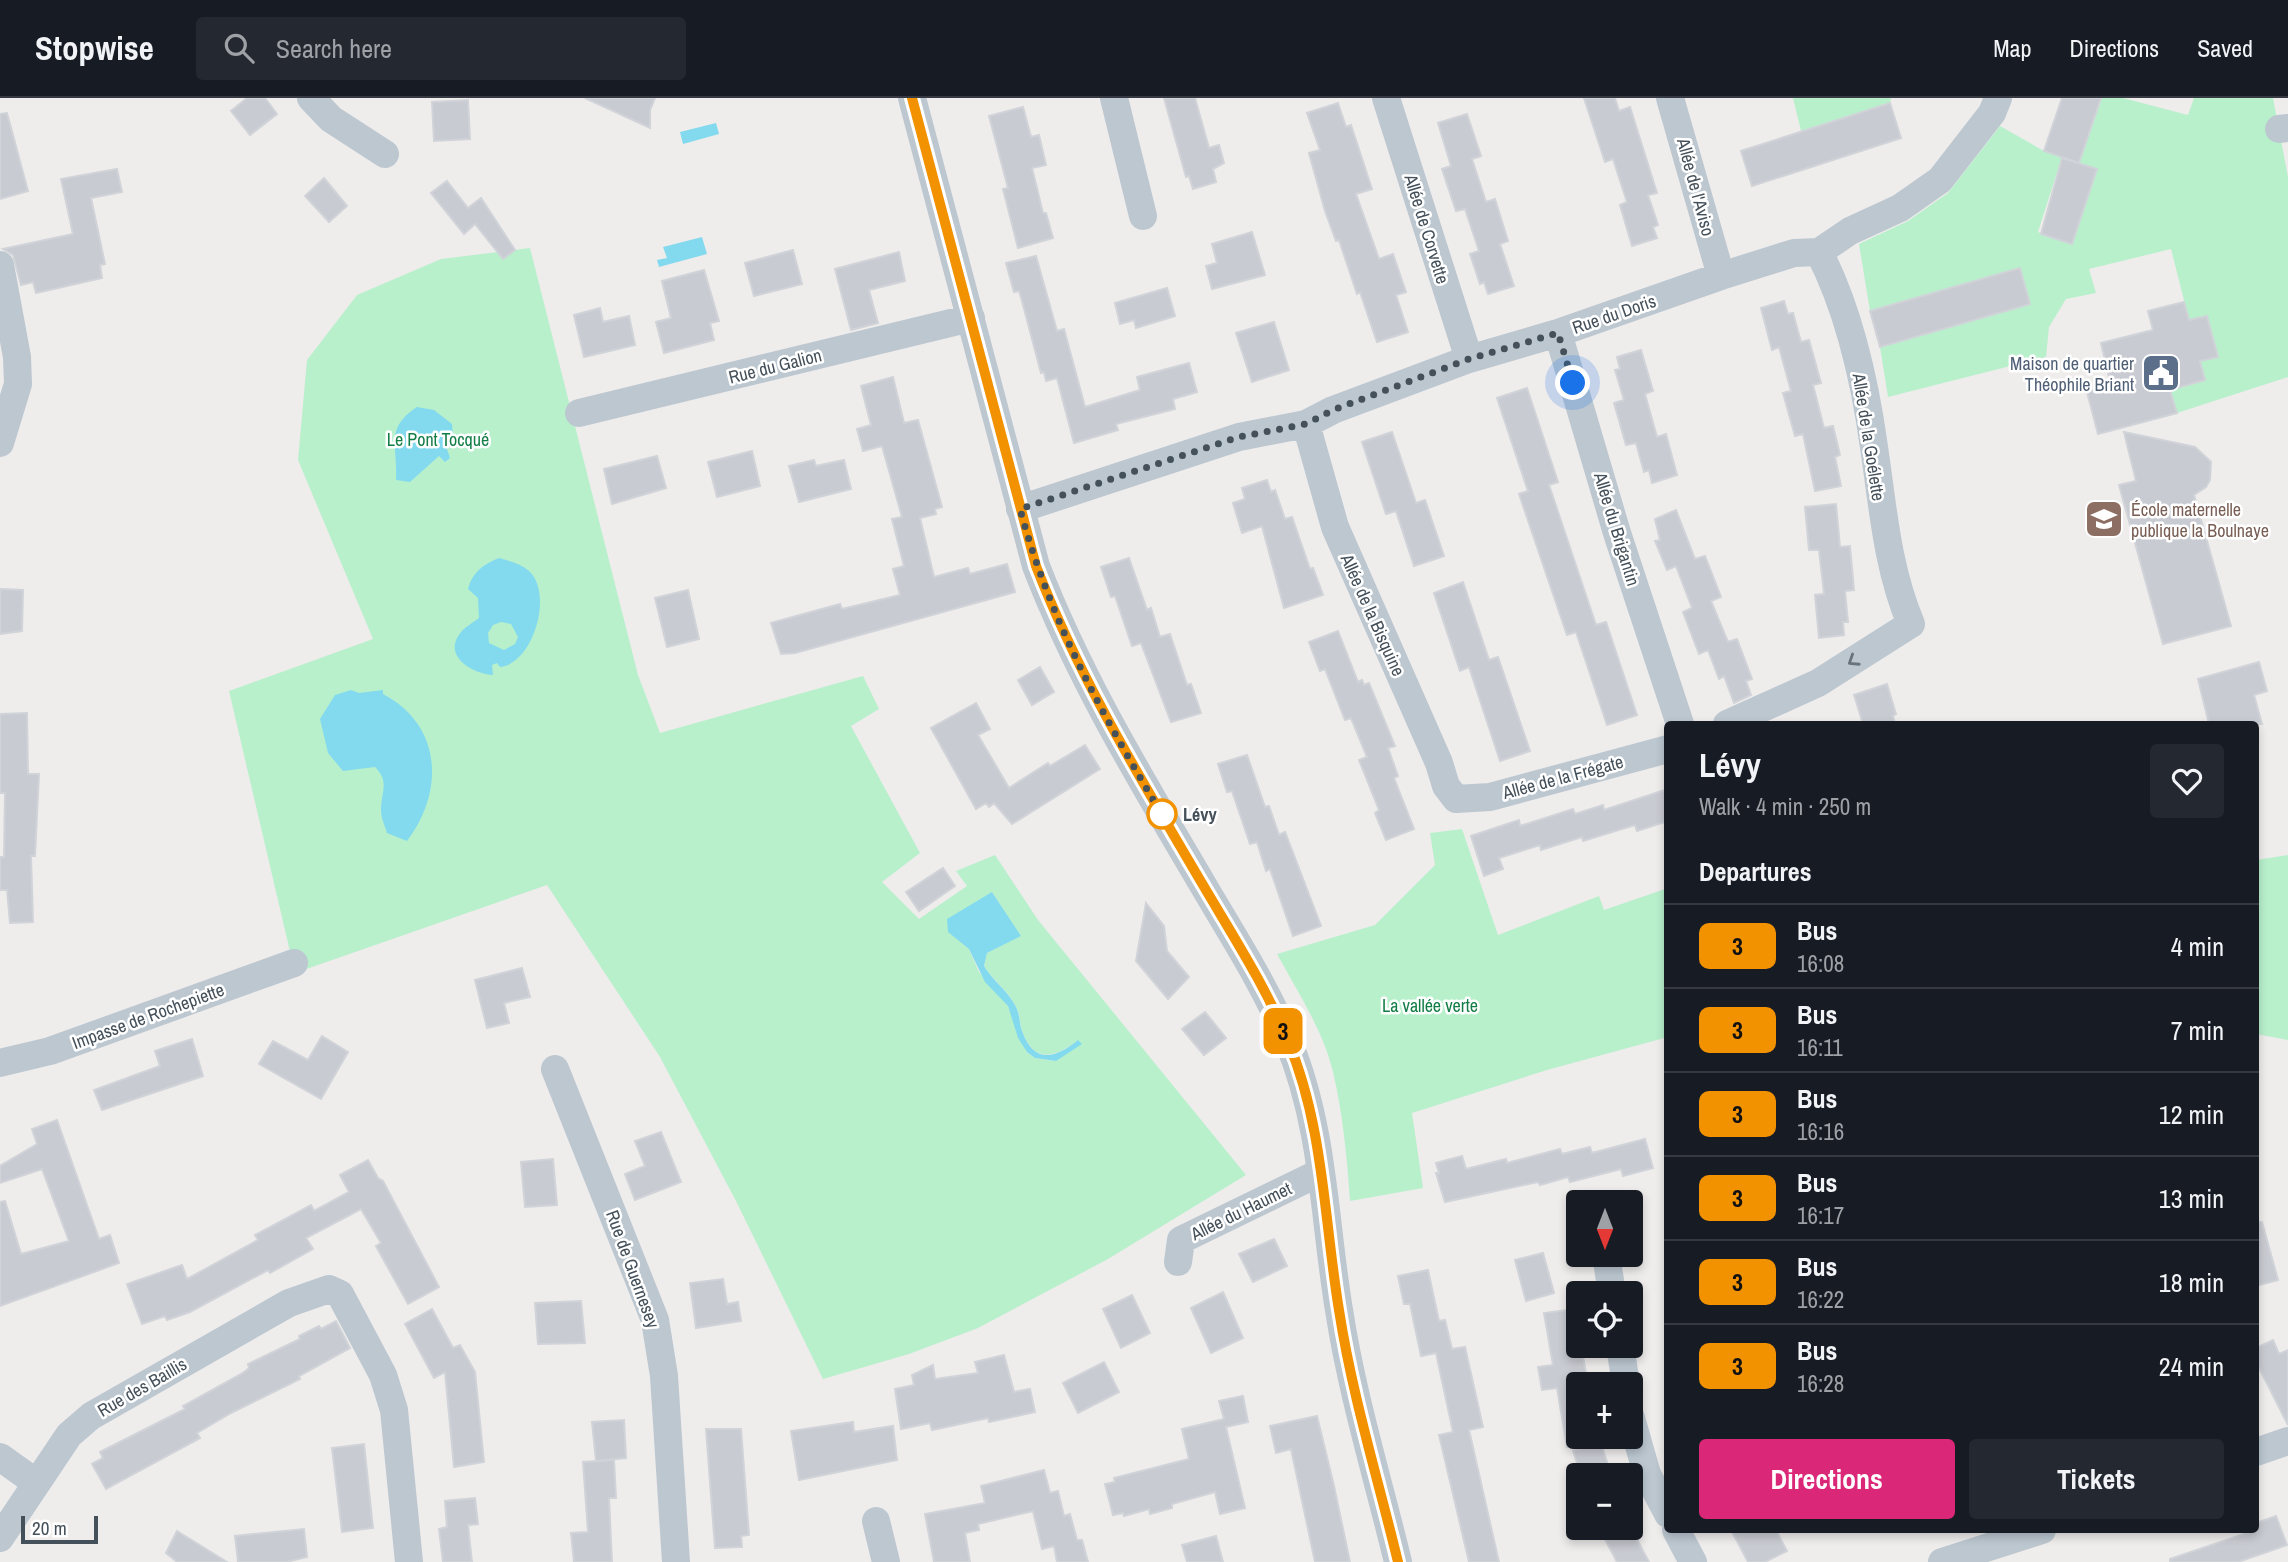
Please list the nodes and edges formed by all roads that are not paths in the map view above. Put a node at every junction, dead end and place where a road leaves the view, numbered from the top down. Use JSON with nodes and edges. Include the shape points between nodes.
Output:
{"nodes":[{"id":1,"x":311,"y":98,"type":"edge"},
{"id":2,"x":912,"y":98,"type":"edge"},
{"id":3,"x":1114,"y":98,"type":"edge"},
{"id":4,"x":1386,"y":98,"type":"edge"},
{"id":5,"x":1670,"y":98,"type":"edge"},
{"id":6,"x":1998,"y":98,"type":"edge"},
{"id":7,"x":385,"y":154,"type":"dead end"},
{"id":8,"x":1143,"y":216,"type":"dead end"},
{"id":9,"x":1818,"y":252,"type":"junction"},
{"id":10,"x":0,"y":265,"type":"edge"},
{"id":11,"x":1721,"y":276,"type":"junction"},
{"id":12,"x":971,"y":318,"type":"junction"},
{"id":13,"x":1558,"y":333,"type":"junction"},
{"id":14,"x":1469,"y":359,"type":"junction"},
{"id":15,"x":579,"y":413,"type":"dead end"},
{"id":16,"x":1306,"y":424,"type":"junction"},
{"id":17,"x":0,"y":443,"type":"edge"},
{"id":18,"x":1020,"y":509,"type":"junction"},
{"id":19,"x":1679,"y":721,"type":"edge"},
{"id":20,"x":1734,"y":721,"type":"edge"},
{"id":21,"x":1664,"y":750,"type":"edge"},
{"id":22,"x":1456,"y":799,"type":"joint"},
{"id":23,"x":294,"y":963,"type":"dead end"},
{"id":24,"x":0,"y":1063,"type":"edge"},
{"id":25,"x":555,"y":1069,"type":"dead end"},
{"id":26,"x":1321,"y":1172,"type":"junction"},
{"id":27,"x":1178,"y":1262,"type":"dead end"},
{"id":28,"x":2288,"y":1441,"type":"edge"},
{"id":29,"x":1640,"y":1449,"type":"edge"},
{"id":30,"x":2259,"y":1451,"type":"edge"},
{"id":31,"x":0,"y":1457,"type":"edge"},
{"id":32,"x":35,"y":1482,"type":"junction"},
{"id":33,"x":1664,"y":1506,"type":"edge"},
{"id":34,"x":876,"y":1521,"type":"dead end"},
{"id":35,"x":1678,"y":1533,"type":"edge"},
{"id":36,"x":2028,"y":1533,"type":"edge"},
{"id":37,"x":0,"y":1538,"type":"edge"},
{"id":38,"x":1956,"y":1549,"type":"edge"},
{"id":39,"x":409,"y":1562,"type":"edge"},
{"id":40,"x":676,"y":1562,"type":"edge"},
{"id":41,"x":886,"y":1562,"type":"edge"},
{"id":42,"x":1398,"y":1562,"type":"edge"},
{"id":43,"x":1693,"y":1562,"type":"edge"}],
"edges":[{"from":1,"to":7,"type":"street","via":[[331,119]]},
{"from":2,"to":12,"type":"street"},
{"from":3,"to":8,"type":"street"},
{"from":4,"to":14,"type":"street","name":"Allée de Corvette"},
{"from":5,"to":11,"type":"street","name":"Allée de l'Aviso"},
{"from":6,"to":9,"type":"street","name":"Rue du Doris","via":[[1966,150],[1940,180],[1900,208]]},
{"from":9,"to":11,"type":"street","name":"Rue du Doris","via":[[1794,253]]},
{"from":9,"to":20,"type":"street","name":"Allée de la Goélette","one_way":true,"via":[[1835,290],[1858,369],[1874,445],[1883,526],[1898,594],[1911,624],[1818,683]]},
{"from":10,"to":17,"type":"street","via":[[18,384]]},
{"from":11,"to":13,"type":"street","name":"Rue du Doris"},
{"from":12,"to":15,"type":"street","name":"Rue du Galion"},
{"from":12,"to":18,"type":"street"},
{"from":13,"to":14,"type":"street","name":"Rue du Doris"},
{"from":13,"to":19,"type":"street","name":"Allée du Brigantin"},
{"from":14,"to":16,"type":"street","name":"Rue du Doris"},
{"from":16,"to":18,"type":"street","name":"Rue du Doris","via":[[1239,437]]},
{"from":16,"to":22,"type":"street","name":"Allée de la Bisquine","via":[[1335,527],[1446,786]]},
{"from":18,"to":26,"type":"street","via":[[1036,566],[1103,715],[1255,973],[1288,1040],[1307,1090]]},
{"from":21,"to":22,"type":"street","name":"Allée de la Frégate","via":[[1490,797]]},
{"from":23,"to":24,"type":"street","name":"Impasse de Rochepiette","via":[[50,1051]]},
{"from":25,"to":40,"type":"street","name":"Rue de Guernesey","via":[[655,1320],[664,1376]]},
{"from":26,"to":27,"type":"street","name":"Allée du Haumet","via":[[1181,1240]]},
{"from":26,"to":42,"type":"street","via":[[1339,1314]]},
{"from":28,"to":30,"type":"street"},
{"from":29,"to":33,"type":"street"},
{"from":31,"to":32,"type":"street"},
{"from":32,"to":37,"type":"street","name":"Rue des Baillis"},
{"from":32,"to":39,"type":"street","name":"Rue des Baillis","via":[[69,1435],[91,1416],[289,1303],[329,1289],[340,1294],[388,1389]]},
{"from":34,"to":41,"type":"street"},
{"from":35,"to":43,"type":"street"},
{"from":36,"to":38,"type":"street"}]}
